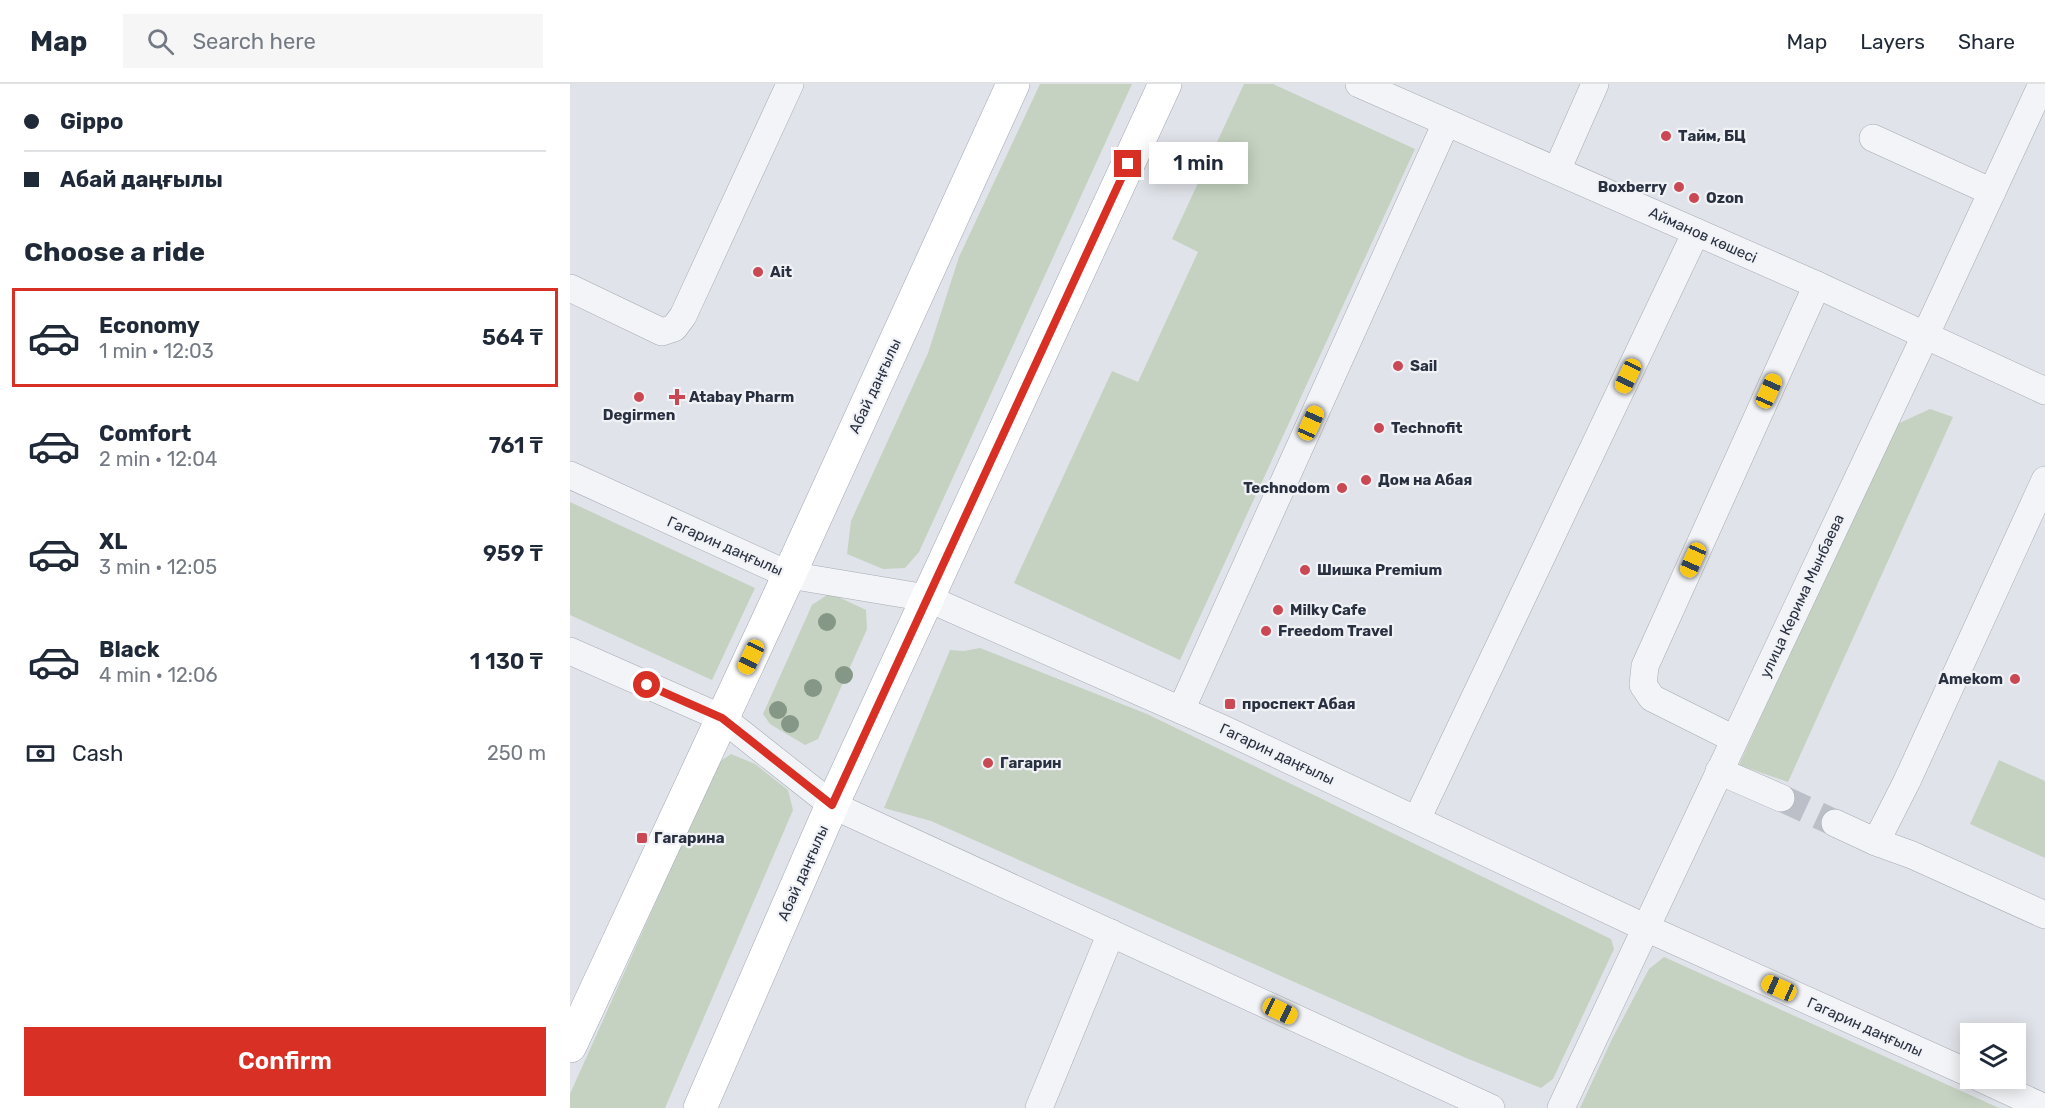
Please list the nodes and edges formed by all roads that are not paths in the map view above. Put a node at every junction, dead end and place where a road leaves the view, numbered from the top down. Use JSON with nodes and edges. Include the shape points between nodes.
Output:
{"nodes":[{"id":1,"x":790,"y":84,"type":"edge"},
{"id":2,"x":1013,"y":84,"type":"edge"},
{"id":3,"x":1165,"y":84,"type":"edge"},
{"id":4,"x":1359,"y":84,"type":"edge"},
{"id":5,"x":1595,"y":84,"type":"edge"},
{"id":6,"x":2042,"y":84,"type":"edge"},
{"id":7,"x":1391,"y":90,"type":"edge"},
{"id":8,"x":1446,"y":123,"type":"junction"},
{"id":9,"x":1873,"y":138,"type":"dead end"},
{"id":10,"x":1557,"y":170,"type":"junction"},
{"id":11,"x":1992,"y":192,"type":"junction"},
{"id":12,"x":1696,"y":232,"type":"junction"},
{"id":13,"x":1817,"y":285,"type":"junction"},
{"id":14,"x":570,"y":288,"type":"edge"},
{"id":15,"x":1925,"y":336,"type":"junction"},
{"id":16,"x":2045,"y":391,"type":"edge"},
{"id":17,"x":570,"y":475,"type":"edge"},
{"id":18,"x":2045,"y":480,"type":"edge"},
{"id":19,"x":789,"y":575,"type":"junction"},
{"id":20,"x":927,"y":598,"type":"junction"},
{"id":21,"x":570,"y":651,"type":"edge"},
{"id":22,"x":1181,"y":710,"type":"junction"},
{"id":23,"x":722,"y":718,"type":"junction"},
{"id":24,"x":1734,"y":740,"type":"junction"},
{"id":25,"x":1719,"y":771,"type":"junction"},
{"id":26,"x":1781,"y":798,"type":"tunnel mouth"},
{"id":27,"x":832,"y":805,"type":"junction"},
{"id":28,"x":1417,"y":819,"type":"junction"},
{"id":29,"x":1835,"y":823,"type":"tunnel mouth"},
{"id":30,"x":1876,"y":842,"type":"junction"},
{"id":31,"x":2045,"y":915,"type":"edge"},
{"id":32,"x":1644,"y":927,"type":"junction"},
{"id":33,"x":1111,"y":933,"type":"junction"},
{"id":34,"x":570,"y":1046,"type":"edge"},
{"id":35,"x":1960,"y":1069,"type":"edge"},
{"id":36,"x":2004,"y":1089,"type":"edge"},
{"id":37,"x":700,"y":1108,"type":"edge"},
{"id":38,"x":1039,"y":1108,"type":"edge"},
{"id":39,"x":1491,"y":1108,"type":"edge"},
{"id":40,"x":1561,"y":1108,"type":"edge"},
{"id":41,"x":2045,"y":1108,"type":"edge"}],
"edges":[{"from":1,"to":14,"type":"street","via":[[674,328],[662,332]]},
{"from":2,"to":19,"type":"main road","name":"Абай даңғылы"},
{"from":3,"to":20,"type":"main road","name":"Абай даңғылы"},
{"from":4,"to":7,"type":"street","name":"Айманов көшесі"},
{"from":5,"to":10,"type":"street"},
{"from":6,"to":11,"type":"street","name":"улица Керима Мынбаева"},
{"from":7,"to":8,"type":"street","name":"Айманов көшесі"},
{"from":8,"to":10,"type":"street","name":"Айманов көшесі"},
{"from":8,"to":22,"type":"street"},
{"from":9,"to":11,"type":"street"},
{"from":10,"to":12,"type":"street","name":"Айманов көшесі"},
{"from":11,"to":15,"type":"street","name":"улица Керима Мынбаева"},
{"from":12,"to":13,"type":"street","name":"Айманов көшесі"},
{"from":12,"to":28,"type":"street"},
{"from":13,"to":15,"type":"street","name":"Айманов көшесі"},
{"from":13,"to":24,"type":"street","via":[[1645,666],[1643,685],[1652,698]]},
{"from":15,"to":16,"type":"street","name":"Айманов көшесі"},
{"from":15,"to":24,"type":"street","name":"улица Керима Мынбаева"},
{"from":17,"to":19,"type":"street","name":"Гагарин даңғылы"},
{"from":18,"to":30,"type":"street"},
{"from":19,"to":20,"type":"street","name":"Гагарин даңғылы"},
{"from":19,"to":23,"type":"main road","name":"Абай даңғылы"},
{"from":20,"to":22,"type":"street","name":"Гагарин даңғылы"},
{"from":20,"to":27,"type":"main road","name":"Абай даңғылы"},
{"from":21,"to":23,"type":"street"},
{"from":22,"to":28,"type":"street","name":"Гагарин даңғылы"},
{"from":23,"to":27,"type":"street"},
{"from":23,"to":34,"type":"main road","name":"Абай даңғылы"},
{"from":24,"to":25,"type":"street","name":"улица Керима Мынбаева"},
{"from":25,"to":26,"type":"street"},
{"from":25,"to":32,"type":"street","name":"улица Керима Мынбаева"},
{"from":27,"to":33,"type":"street"},
{"from":27,"to":37,"type":"main road","name":"Абай даңғылы"},
{"from":28,"to":32,"type":"street","name":"Гагарин даңғылы"},
{"from":29,"to":30,"type":"street"},
{"from":30,"to":31,"type":"street"},
{"from":32,"to":35,"type":"street","name":"Гагарин даңғылы"},
{"from":32,"to":40,"type":"street","name":"улица Керима Мынбаева"},
{"from":33,"to":38,"type":"street"},
{"from":33,"to":39,"type":"street"},
{"from":36,"to":41,"type":"street"}]}
